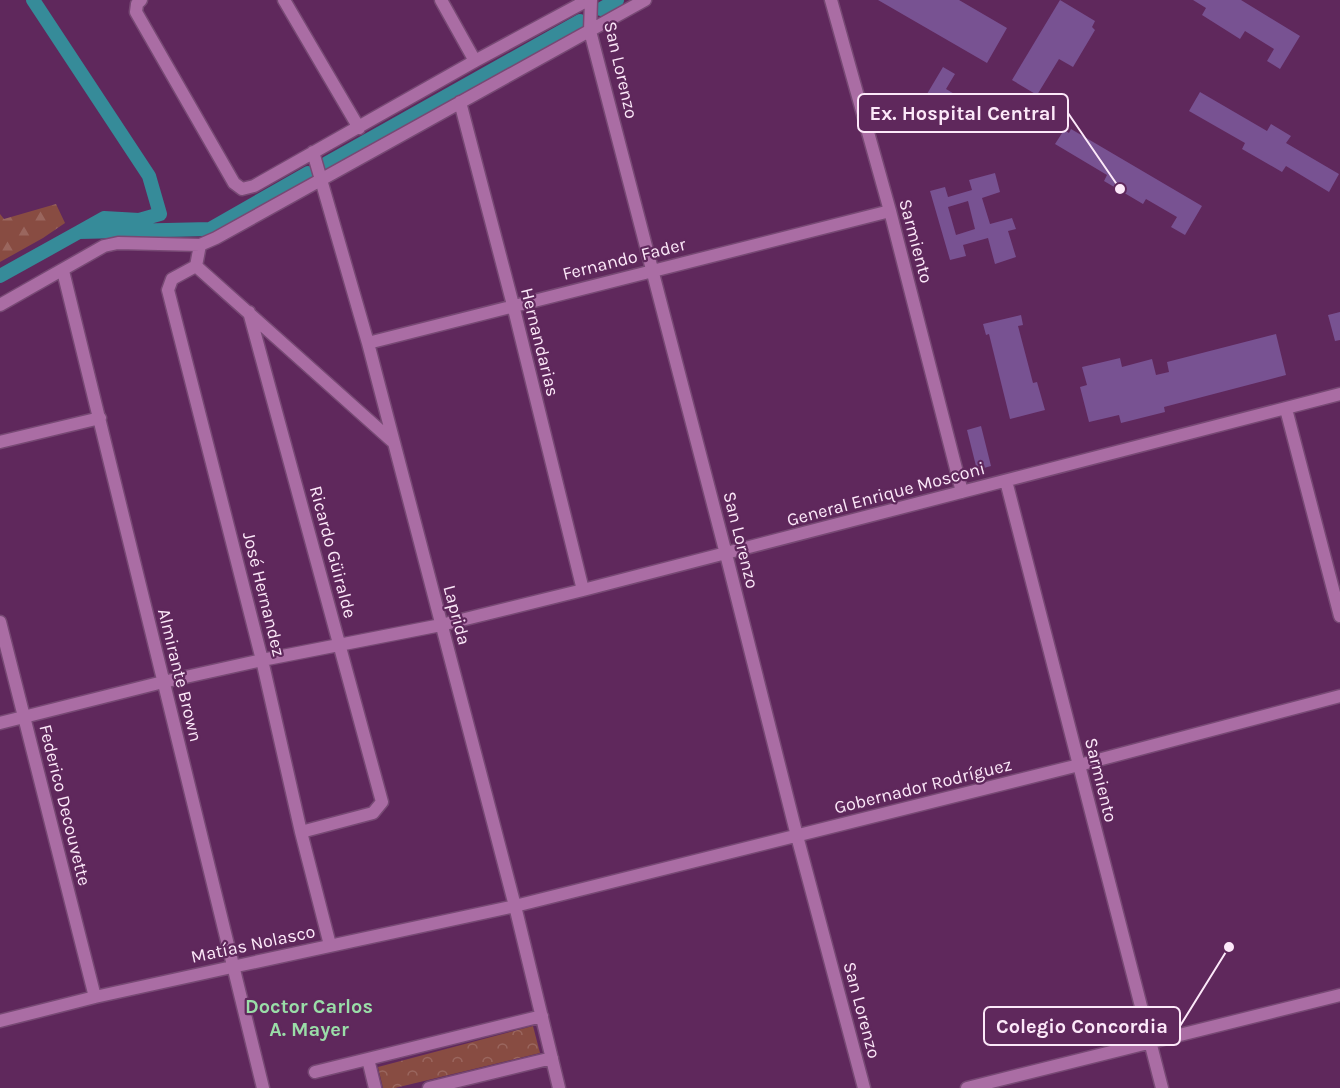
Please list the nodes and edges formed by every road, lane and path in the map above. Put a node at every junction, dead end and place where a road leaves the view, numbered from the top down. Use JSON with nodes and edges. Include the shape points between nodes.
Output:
{"nodes":[{"id":1,"x":141,"y":0,"type":"edge"},
{"id":2,"x":284,"y":0,"type":"edge"},
{"id":3,"x":441,"y":0,"type":"edge"},
{"id":4,"x":589,"y":0,"type":"edge"},
{"id":5,"x":645,"y":0,"type":"edge"},
{"id":6,"x":831,"y":0,"type":"edge"},
{"id":7,"x":590,"y":31,"type":"junction"},
{"id":8,"x":475,"y":61,"type":"junction"},
{"id":9,"x":460,"y":102,"type":"junction"},
{"id":10,"x":358,"y":128,"type":"junction"},
{"id":11,"x":313,"y":152,"type":"junction"},
{"id":12,"x":322,"y":181,"type":"junction"},
{"id":13,"x":890,"y":211,"type":"junction"},
{"id":14,"x":200,"y":245,"type":"junction"},
{"id":15,"x":196,"y":266,"type":"junction"},
{"id":16,"x":652,"y":270,"type":"junction"},
{"id":17,"x":63,"y":271,"type":"junction"},
{"id":18,"x":0,"y":305,"type":"edge"},
{"id":19,"x":513,"y":305,"type":"junction"},
{"id":20,"x":249,"y":312,"type":"junction"},
{"id":21,"x":368,"y":343,"type":"junction"},
{"id":22,"x":1340,"y":394,"type":"edge"},
{"id":23,"x":1286,"y":409,"type":"junction"},
{"id":24,"x":100,"y":418,"type":"junction"},
{"id":25,"x":0,"y":442,"type":"edge"},
{"id":26,"x":393,"y":442,"type":"junction"},
{"id":27,"x":1006,"y":481,"type":"junction"},
{"id":28,"x":962,"y":492,"type":"junction"},
{"id":29,"x":726,"y":554,"type":"junction"},
{"id":30,"x":583,"y":590,"type":"junction"},
{"id":31,"x":1340,"y":616,"type":"edge"},
{"id":32,"x":0,"y":622,"type":"edge"},
{"id":33,"x":441,"y":625,"type":"junction"},
{"id":34,"x":340,"y":644,"type":"junction"},
{"id":35,"x":262,"y":660,"type":"junction"},
{"id":36,"x":163,"y":682,"type":"junction"},
{"id":37,"x":1340,"y":696,"type":"edge"},
{"id":38,"x":24,"y":717,"type":"junction"},
{"id":39,"x":0,"y":723,"type":"edge"},
{"id":40,"x":1079,"y":765,"type":"junction"},
{"id":41,"x":301,"y":832,"type":"junction"},
{"id":42,"x":797,"y":836,"type":"junction"},
{"id":43,"x":515,"y":906,"type":"junction"},
{"id":44,"x":330,"y":945,"type":"junction"},
{"id":45,"x":232,"y":967,"type":"junction"},
{"id":46,"x":1340,"y":996,"type":"edge"},
{"id":47,"x":95,"y":997,"type":"junction"},
{"id":48,"x":542,"y":1016,"type":"junction"},
{"id":49,"x":0,"y":1021,"type":"edge"},
{"id":50,"x":1150,"y":1042,"type":"junction"},
{"id":51,"x":552,"y":1058,"type":"junction"},
{"id":52,"x":368,"y":1059,"type":"junction"},
{"id":53,"x":315,"y":1072,"type":"dead end"},
{"id":54,"x":263,"y":1088,"type":"edge"},
{"id":55,"x":375,"y":1088,"type":"edge"},
{"id":56,"x":429,"y":1088,"type":"edge"},
{"id":57,"x":559,"y":1088,"type":"edge"},
{"id":58,"x":864,"y":1088,"type":"edge"},
{"id":59,"x":967,"y":1088,"type":"edge"},
{"id":60,"x":1162,"y":1088,"type":"edge"}],
"edges":[{"from":1,"to":11,"type":"street","via":[[136,12],[234,183],[242,189],[254,186]]},
{"from":2,"to":10,"type":"street"},
{"from":3,"to":8,"type":"street"},
{"from":4,"to":7,"type":"street","name":"San Lorenzo"},
{"from":4,"to":8,"type":"street"},
{"from":5,"to":7,"type":"street"},
{"from":6,"to":13,"type":"street","name":"Sarmiento"},
{"from":7,"to":9,"type":"street"},
{"from":7,"to":16,"type":"street","name":"San Lorenzo"},
{"from":8,"to":10,"type":"street"},
{"from":9,"to":12,"type":"street"},
{"from":9,"to":19,"type":"street","name":"Hernandarias"},
{"from":10,"to":11,"type":"street"},
{"from":11,"to":12,"type":"street","name":"Laprida"},
{"from":12,"to":14,"type":"street"},
{"from":12,"to":21,"type":"street","name":"Laprida"},
{"from":13,"to":16,"type":"street","name":"Fernando Fader"},
{"from":13,"to":28,"type":"street","name":"Sarmiento"},
{"from":14,"to":15,"type":"street"},
{"from":14,"to":17,"type":"street","via":[[118,243],[104,246]]},
{"from":15,"to":20,"type":"street"},
{"from":15,"to":35,"type":"street","name":"José Hernandez","via":[[172,279],[168,290]]},
{"from":16,"to":19,"type":"street","name":"Fernando Fader"},
{"from":16,"to":29,"type":"street","name":"San Lorenzo"},
{"from":17,"to":18,"type":"street"},
{"from":17,"to":24,"type":"street","name":"Almirante Brown"},
{"from":19,"to":21,"type":"street","name":"Fernando Fader"},
{"from":19,"to":30,"type":"street","name":"Hernandarias"},
{"from":20,"to":26,"type":"street"},
{"from":20,"to":34,"type":"street","name":"Ricardo Güiralde"},
{"from":21,"to":26,"type":"street","name":"Laprida"},
{"from":22,"to":23,"type":"street","name":"General Enrique Mosconi"},
{"from":23,"to":27,"type":"street","name":"General Enrique Mosconi"},
{"from":23,"to":31,"type":"street"},
{"from":24,"to":25,"type":"street"},
{"from":24,"to":36,"type":"street","name":"Almirante Brown"},
{"from":26,"to":33,"type":"street","name":"Laprida"},
{"from":27,"to":28,"type":"street","name":"General Enrique Mosconi"},
{"from":27,"to":40,"type":"street","name":"Sarmiento"},
{"from":28,"to":29,"type":"street","name":"General Enrique Mosconi"},
{"from":29,"to":30,"type":"street","name":"General Enrique Mosconi"},
{"from":29,"to":42,"type":"street","name":"San Lorenzo"},
{"from":30,"to":33,"type":"street","name":"General Enrique Mosconi"},
{"from":32,"to":38,"type":"street","name":"Federico Decouvette"},
{"from":33,"to":34,"type":"street","name":"General Enrique Mosconi"},
{"from":33,"to":43,"type":"street","name":"Laprida"},
{"from":34,"to":35,"type":"street","name":"General Enrique Mosconi"},
{"from":34,"to":41,"type":"street","name":"Ricardo Güiralde","via":[[382,802],[374,813]]},
{"from":35,"to":36,"type":"street","name":"General Enrique Mosconi"},
{"from":35,"to":41,"type":"street","name":"José Hernandez"},
{"from":36,"to":38,"type":"street","name":"General Enrique Mosconi"},
{"from":36,"to":45,"type":"street","name":"Almirante Brown"},
{"from":37,"to":40,"type":"street","name":"Gobernador Rodríguez"},
{"from":38,"to":39,"type":"street","name":"General Enrique Mosconi"},
{"from":38,"to":47,"type":"street","name":"Federico Decouvette"},
{"from":40,"to":42,"type":"street","name":"Gobernador Rodríguez"},
{"from":40,"to":50,"type":"street","name":"Sarmiento"},
{"from":41,"to":44,"type":"street","name":"José Hernandez"},
{"from":42,"to":43,"type":"street","name":"Gobernador Rodríguez"},
{"from":42,"to":58,"type":"street","name":"San Lorenzo"},
{"from":43,"to":44,"type":"street","name":"Matías Nolasco"},
{"from":43,"to":48,"type":"street","name":"Laprida"},
{"from":44,"to":45,"type":"street","name":"Matías Nolasco"},
{"from":45,"to":47,"type":"street","name":"Matías Nolasco"},
{"from":45,"to":54,"type":"street","name":"Almirante Brown"},
{"from":46,"to":50,"type":"street"},
{"from":47,"to":49,"type":"street","name":"Matías Nolasco"},
{"from":48,"to":51,"type":"street","name":"Laprida"},
{"from":48,"to":52,"type":"street"},
{"from":50,"to":59,"type":"street"},
{"from":50,"to":60,"type":"street","name":"Sarmiento"},
{"from":51,"to":56,"type":"street"},
{"from":51,"to":57,"type":"street","name":"Laprida"},
{"from":52,"to":53,"type":"street"},
{"from":52,"to":55,"type":"street"}]}
